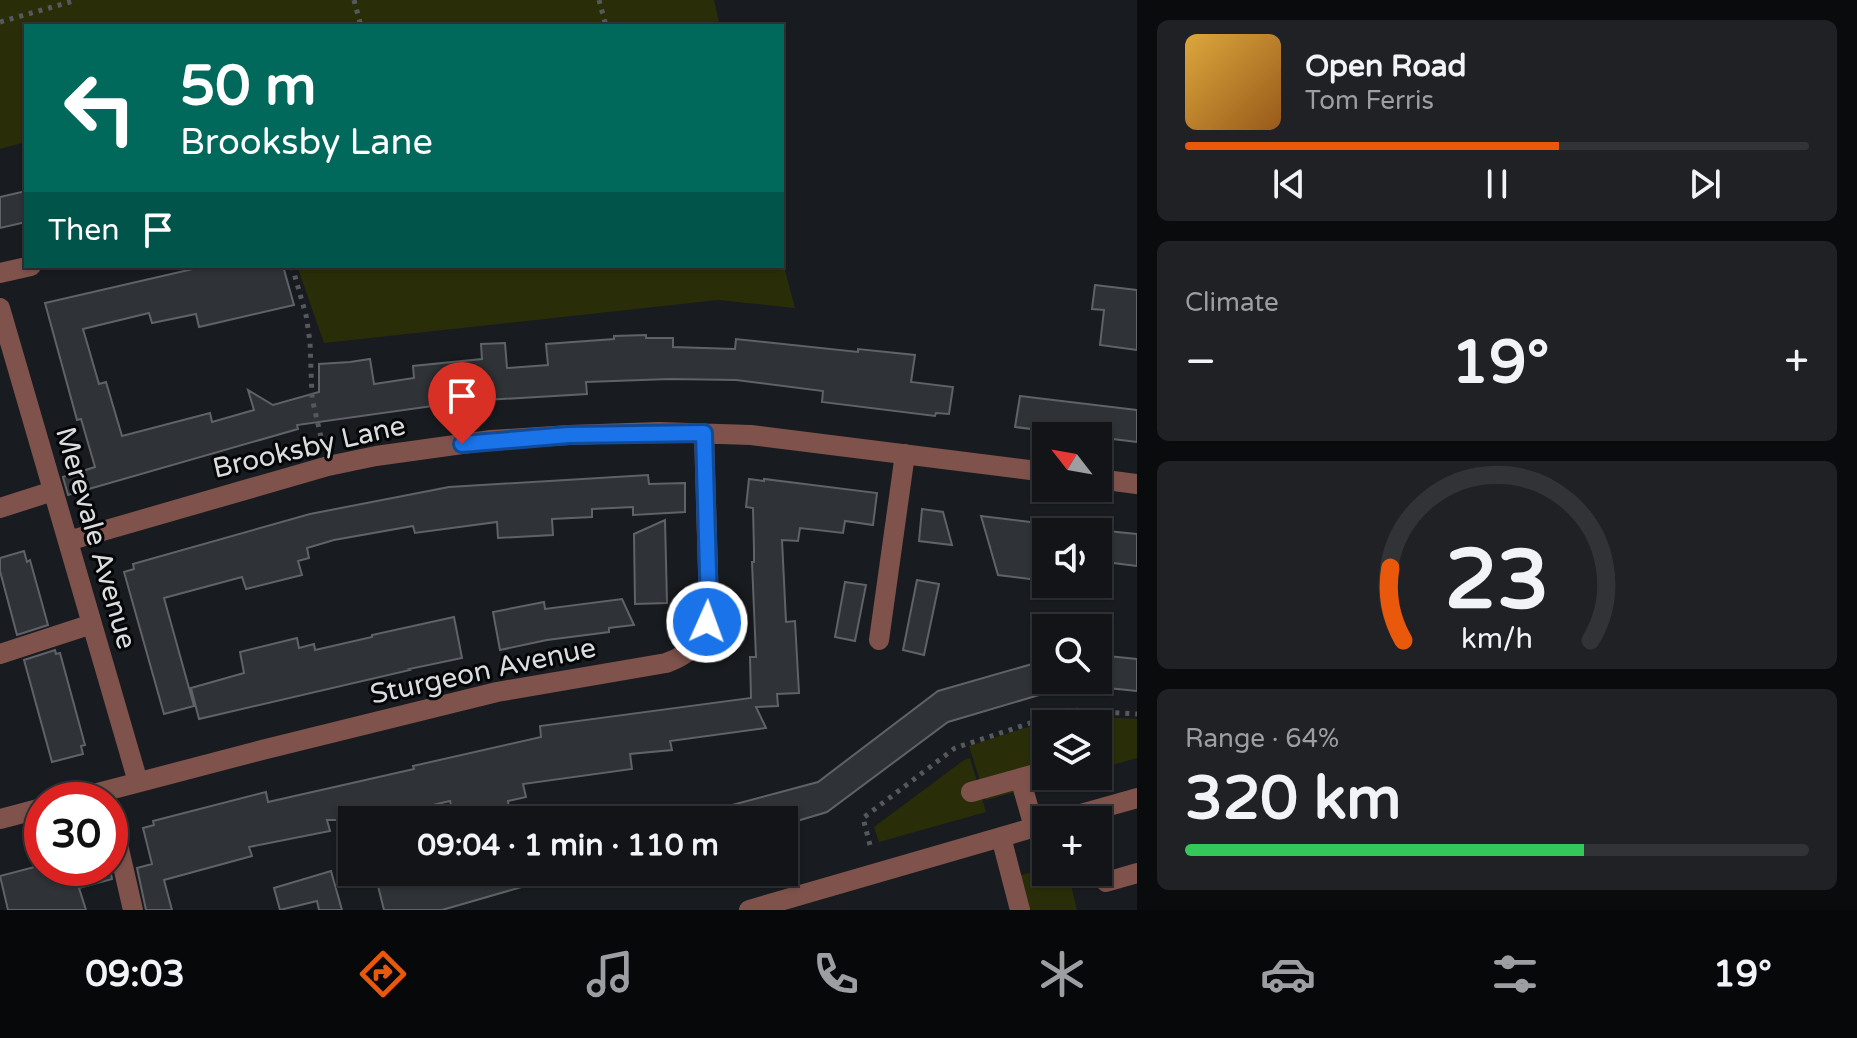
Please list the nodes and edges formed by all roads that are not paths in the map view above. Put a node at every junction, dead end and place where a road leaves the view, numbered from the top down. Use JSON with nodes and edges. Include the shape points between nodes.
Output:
{"nodes":[{"id":1,"x":24,"y":268,"type":"edge"},
{"id":2,"x":0,"y":273,"type":"edge"},
{"id":3,"x":0,"y":308,"type":"edge"},
{"id":4,"x":704,"y":433,"type":"junction"},
{"id":5,"x":905,"y":454,"type":"junction"},
{"id":6,"x":1032,"y":470,"type":"edge"},
{"id":7,"x":1112,"y":481,"type":"edge"},
{"id":8,"x":1137,"y":484,"type":"edge"},
{"id":9,"x":53,"y":491,"type":"junction"},
{"id":10,"x":0,"y":508,"type":"edge"},
{"id":11,"x":68,"y":541,"type":"junction"},
{"id":12,"x":92,"y":624,"type":"junction"},
{"id":13,"x":879,"y":640,"type":"dead end"},
{"id":14,"x":0,"y":654,"type":"edge"},
{"id":15,"x":1032,"y":775,"type":"edge"},
{"id":16,"x":1020,"y":778,"type":"junction"},
{"id":17,"x":138,"y":782,"type":"junction"},
{"id":18,"x":128,"y":788,"type":"edge"},
{"id":19,"x":971,"y":792,"type":"dead end"},
{"id":20,"x":1137,"y":798,"type":"edge"},
{"id":21,"x":1032,"y":807,"type":"edge"},
{"id":22,"x":1112,"y":807,"type":"edge"},
{"id":23,"x":24,"y":813,"type":"edge"},
{"id":24,"x":0,"y":819,"type":"edge"},
{"id":25,"x":1032,"y":828,"type":"edge"},
{"id":26,"x":1001,"y":837,"type":"junction"},
{"id":27,"x":1137,"y":873,"type":"edge"},
{"id":28,"x":1112,"y":880,"type":"edge"},
{"id":29,"x":128,"y":886,"type":"edge"},
{"id":30,"x":133,"y":910,"type":"edge"},
{"id":31,"x":749,"y":910,"type":"edge"},
{"id":32,"x":1020,"y":910,"type":"edge"}],
"edges":[{"from":1,"to":2,"type":"street"},
{"from":3,"to":9,"type":"street","name":"Merevale Avenue"},
{"from":4,"to":5,"type":"street","name":"Brooksby Lane"},
{"from":4,"to":11,"type":"street","name":"Brooksby Lane","via":[[491,440],[376,456]]},
{"from":4,"to":17,"type":"street","name":"Sturgeon Avenue","via":[[709,606],[702,635],[680,658],[497,692]]},
{"from":5,"to":6,"type":"street","name":"Brooksby Lane"},
{"from":5,"to":13,"type":"street"},
{"from":7,"to":8,"type":"street"},
{"from":9,"to":10,"type":"street"},
{"from":9,"to":11,"type":"street","name":"Merevale Avenue"},
{"from":11,"to":12,"type":"street","name":"Merevale Avenue"},
{"from":12,"to":14,"type":"street"},
{"from":12,"to":17,"type":"street","name":"Merevale Avenue"},
{"from":15,"to":16,"type":"street"},
{"from":16,"to":19,"type":"street"},
{"from":16,"to":21,"type":"street"},
{"from":17,"to":18,"type":"street","name":"Sturgeon Avenue"},
{"from":20,"to":22,"type":"street"},
{"from":23,"to":24,"type":"street"},
{"from":25,"to":26,"type":"street"},
{"from":26,"to":31,"type":"street"},
{"from":26,"to":32,"type":"street"},
{"from":27,"to":28,"type":"street"},
{"from":29,"to":30,"type":"street"}]}
